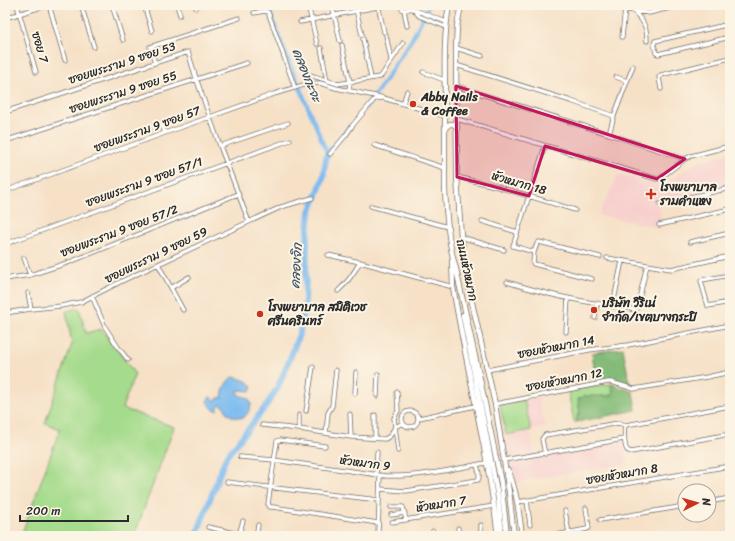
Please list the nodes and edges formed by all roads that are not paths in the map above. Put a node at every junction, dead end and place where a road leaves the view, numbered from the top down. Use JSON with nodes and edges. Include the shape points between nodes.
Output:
{"nodes":[{"id":1,"x":17,"y":5,"type":"edge"},
{"id":2,"x":48,"y":5,"type":"edge"},
{"id":3,"x":81,"y":5,"type":"edge"},
{"id":4,"x":112,"y":5,"type":"edge"},
{"id":5,"x":144,"y":5,"type":"edge"},
{"id":6,"x":176,"y":5,"type":"edge"},
{"id":7,"x":308,"y":5,"type":"edge"},
{"id":8,"x":332,"y":5,"type":"edge"},
{"id":9,"x":355,"y":5,"type":"edge"},
{"id":10,"x":387,"y":5,"type":"edge"},
{"id":11,"x":400,"y":5,"type":"edge"},
{"id":12,"x":449,"y":5,"type":"edge"},
{"id":13,"x":461,"y":5,"type":"edge"},
{"id":14,"x":596,"y":5,"type":"edge"},
{"id":15,"x":682,"y":5,"type":"edge"},
{"id":16,"x":379,"y":6,"type":"edge"},
{"id":17,"x":412,"y":8,"type":"edge"},
{"id":18,"x":625,"y":9,"type":"junction"},
{"id":19,"x":404,"y":10,"type":"junction"},
{"id":20,"x":356,"y":11,"type":"junction"},
{"id":21,"x":633,"y":11,"type":"junction"},
{"id":22,"x":254,"y":13,"type":"dead end"},
{"id":23,"x":20,"y":14,"type":"junction"},
{"id":24,"x":334,"y":14,"type":"junction"},
{"id":25,"x":180,"y":15,"type":"dead end"},
{"id":26,"x":5,"y":18,"type":"edge"},
{"id":27,"x":239,"y":18,"type":"dead end"},
{"id":28,"x":311,"y":20,"type":"junction"},
{"id":29,"x":300,"y":22,"type":"dead end"},
{"id":30,"x":446,"y":24,"type":"junction"},
{"id":31,"x":730,"y":24,"type":"edge"},
{"id":32,"x":407,"y":26,"type":"dead end"},
{"id":33,"x":152,"y":31,"type":"dead end"},
{"id":34,"x":362,"y":35,"type":"dead end"},
{"id":35,"x":622,"y":37,"type":"dead end"},
{"id":36,"x":730,"y":37,"type":"edge"},
{"id":37,"x":363,"y":39,"type":"dead end"},
{"id":38,"x":123,"y":40,"type":"dead end"},
{"id":39,"x":340,"y":41,"type":"dead end"},
{"id":40,"x":647,"y":42,"type":"dead end"},
{"id":41,"x":403,"y":43,"type":"dead end"},
{"id":42,"x":317,"y":44,"type":"dead end"},
{"id":43,"x":342,"y":45,"type":"dead end"},
{"id":44,"x":94,"y":47,"type":"dead end"},
{"id":45,"x":321,"y":48,"type":"dead end"},
{"id":46,"x":456,"y":48,"type":"junction"},
{"id":47,"x":298,"y":54,"type":"dead end"},
{"id":48,"x":482,"y":56,"type":"dead end"},
{"id":49,"x":730,"y":58,"type":"edge"},
{"id":50,"x":65,"y":60,"type":"dead end"},
{"id":51,"x":391,"y":60,"type":"junction"},
{"id":52,"x":247,"y":62,"type":"dead end"},
{"id":53,"x":155,"y":63,"type":"junction"},
{"id":54,"x":456,"y":65,"type":"junction"},
{"id":55,"x":633,"y":66,"type":"dead end"},
{"id":56,"x":36,"y":72,"type":"dead end"},
{"id":57,"x":423,"y":72,"type":"dead end"},
{"id":58,"x":5,"y":73,"type":"edge"},
{"id":59,"x":616,"y":77,"type":"dead end"},
{"id":60,"x":196,"y":78,"type":"junction"},
{"id":61,"x":371,"y":78,"type":"junction"},
{"id":62,"x":444,"y":80,"type":"junction"},
{"id":63,"x":627,"y":81,"type":"junction"},
{"id":64,"x":328,"y":82,"type":"junction"},
{"id":65,"x":350,"y":82,"type":"junction"},
{"id":66,"x":8,"y":85,"type":"dead end"},
{"id":67,"x":456,"y":86,"type":"junction"},
{"id":68,"x":296,"y":87,"type":"junction"},
{"id":69,"x":661,"y":90,"type":"dead end"},
{"id":70,"x":349,"y":91,"type":"junction"},
{"id":71,"x":407,"y":91,"type":"dead end"},
{"id":72,"x":382,"y":98,"type":"junction"},
{"id":73,"x":403,"y":104,"type":"junction"},
{"id":74,"x":445,"y":106,"type":"junction"},
{"id":75,"x":457,"y":109,"type":"junction"},
{"id":76,"x":5,"y":112,"type":"edge"},
{"id":77,"x":445,"y":116,"type":"junction"},
{"id":78,"x":614,"y":116,"type":"junction"},
{"id":79,"x":210,"y":117,"type":"junction"},
{"id":80,"x":457,"y":119,"type":"junction"},
{"id":81,"x":161,"y":123,"type":"dead end"},
{"id":82,"x":288,"y":123,"type":"dead end"},
{"id":83,"x":457,"y":127,"type":"junction"},
{"id":84,"x":444,"y":128,"type":"junction"},
{"id":85,"x":165,"y":133,"type":"junction"},
{"id":86,"x":609,"y":134,"type":"junction"},
{"id":87,"x":290,"y":140,"type":"dead end"},
{"id":88,"x":5,"y":141,"type":"edge"},
{"id":89,"x":374,"y":145,"type":"dead end"},
{"id":90,"x":220,"y":146,"type":"junction"},
{"id":91,"x":545,"y":146,"type":"junction"},
{"id":92,"x":730,"y":146,"type":"edge"},
{"id":93,"x":330,"y":154,"type":"dead end"},
{"id":94,"x":686,"y":159,"type":"junction"},
{"id":95,"x":226,"y":163,"type":"junction"},
{"id":96,"x":445,"y":168,"type":"junction"},
{"id":97,"x":457,"y":177,"type":"junction"},
{"id":98,"x":730,"y":188,"type":"edge"},
{"id":99,"x":5,"y":191,"type":"edge"},
{"id":100,"x":238,"y":194,"type":"junction"},
{"id":101,"x":529,"y":196,"type":"junction"},
{"id":102,"x":312,"y":198,"type":"dead end"},
{"id":103,"x":660,"y":204,"type":"dead end"},
{"id":104,"x":371,"y":206,"type":"dead end"},
{"id":105,"x":730,"y":209,"type":"edge"},
{"id":106,"x":575,"y":210,"type":"dead end"},
{"id":107,"x":482,"y":220,"type":"dead end"},
{"id":108,"x":249,"y":222,"type":"junction"},
{"id":109,"x":659,"y":225,"type":"dead end"},
{"id":110,"x":448,"y":228,"type":"junction"},
{"id":111,"x":517,"y":232,"type":"junction"},
{"id":112,"x":730,"y":233,"type":"edge"},
{"id":113,"x":461,"y":237,"type":"junction"},
{"id":114,"x":690,"y":242,"type":"dead end"},
{"id":115,"x":5,"y":244,"type":"edge"},
{"id":116,"x":504,"y":250,"type":"dead end"},
{"id":117,"x":534,"y":252,"type":"junction"},
{"id":118,"x":328,"y":255,"type":"dead end"},
{"id":119,"x":452,"y":255,"type":"junction"},
{"id":120,"x":730,"y":256,"type":"edge"},
{"id":121,"x":600,"y":257,"type":"dead end"},
{"id":122,"x":24,"y":258,"type":"dead end"},
{"id":123,"x":607,"y":258,"type":"dead end"},
{"id":124,"x":622,"y":261,"type":"junction"},
{"id":125,"x":360,"y":262,"type":"junction"},
{"id":126,"x":158,"y":264,"type":"junction"},
{"id":127,"x":646,"y":265,"type":"junction"},
{"id":128,"x":30,"y":274,"type":"junction"},
{"id":129,"x":730,"y":275,"type":"edge"},
{"id":130,"x":189,"y":277,"type":"dead end"},
{"id":131,"x":5,"y":279,"type":"edge"},
{"id":132,"x":592,"y":279,"type":"dead end"},
{"id":133,"x":507,"y":282,"type":"dead end"},
{"id":134,"x":171,"y":288,"type":"junction"},
{"id":135,"x":453,"y":288,"type":"junction"},
{"id":136,"x":338,"y":291,"type":"dead end"},
{"id":137,"x":28,"y":293,"type":"dead end"},
{"id":138,"x":92,"y":296,"type":"junction"},
{"id":139,"x":462,"y":297,"type":"junction"},
{"id":140,"x":568,"y":298,"type":"junction"},
{"id":141,"x":730,"y":302,"type":"edge"},
{"id":142,"x":597,"y":303,"type":"junction"},
{"id":143,"x":614,"y":305,"type":"junction"},
{"id":144,"x":31,"y":309,"type":"junction"},
{"id":145,"x":182,"y":310,"type":"dead end"},
{"id":146,"x":5,"y":313,"type":"edge"},
{"id":147,"x":596,"y":318,"type":"dead end"},
{"id":148,"x":730,"y":325,"type":"edge"},
{"id":149,"x":566,"y":332,"type":"dead end"},
{"id":150,"x":128,"y":360,"type":"dead end"},
{"id":151,"x":313,"y":367,"type":"dead end"},
{"id":152,"x":336,"y":370,"type":"dead end"},
{"id":153,"x":487,"y":370,"type":"junction"},
{"id":154,"x":356,"y":372,"type":"dead end"},
{"id":155,"x":730,"y":372,"type":"edge"},
{"id":156,"x":378,"y":374,"type":"dead end"},
{"id":157,"x":397,"y":392,"type":"dead end"},
{"id":158,"x":355,"y":394,"type":"dead end"},
{"id":159,"x":377,"y":396,"type":"dead end"},
{"id":160,"x":495,"y":404,"type":"junction"},
{"id":161,"x":475,"y":406,"type":"junction"},
{"id":162,"x":730,"y":406,"type":"edge"},
{"id":163,"x":306,"y":412,"type":"dead end"},
{"id":164,"x":350,"y":414,"type":"dead end"},
{"id":165,"x":299,"y":415,"type":"dead end"},
{"id":166,"x":375,"y":415,"type":"dead end"},
{"id":167,"x":419,"y":418,"type":"junction"},
{"id":168,"x":403,"y":423,"type":"junction"},
{"id":169,"x":262,"y":425,"type":"dead end"},
{"id":170,"x":625,"y":425,"type":"junction"},
{"id":171,"x":395,"y":428,"type":"junction"},
{"id":172,"x":298,"y":429,"type":"junction"},
{"id":173,"x":326,"y":433,"type":"junction"},
{"id":174,"x":730,"y":434,"type":"edge"},
{"id":175,"x":351,"y":437,"type":"junction"},
{"id":176,"x":375,"y":438,"type":"junction"},
{"id":177,"x":624,"y":439,"type":"junction"},
{"id":178,"x":325,"y":446,"type":"dead end"},
{"id":179,"x":398,"y":451,"type":"dead end"},
{"id":180,"x":376,"y":452,"type":"dead end"},
{"id":181,"x":545,"y":454,"type":"junction"},
{"id":182,"x":240,"y":457,"type":"dead end"},
{"id":183,"x":274,"y":460,"type":"junction"},
{"id":184,"x":505,"y":462,"type":"junction"},
{"id":185,"x":486,"y":463,"type":"junction"},
{"id":186,"x":477,"y":465,"type":"junction"},
{"id":187,"x":730,"y":466,"type":"edge"},
{"id":188,"x":378,"y":475,"type":"junction"},
{"id":189,"x":227,"y":482,"type":"dead end"},
{"id":190,"x":270,"y":488,"type":"junction"},
{"id":191,"x":380,"y":489,"type":"junction"},
{"id":192,"x":730,"y":498,"type":"edge"},
{"id":193,"x":379,"y":500,"type":"junction"},
{"id":194,"x":527,"y":500,"type":"junction"},
{"id":195,"x":717,"y":500,"type":"edge"},
{"id":196,"x":518,"y":502,"type":"junction"},
{"id":197,"x":494,"y":506,"type":"junction"},
{"id":198,"x":391,"y":507,"type":"dead end"},
{"id":199,"x":677,"y":507,"type":"edge"},
{"id":200,"x":586,"y":508,"type":"dead end"},
{"id":201,"x":565,"y":511,"type":"dead end"},
{"id":202,"x":405,"y":512,"type":"junction"},
{"id":203,"x":391,"y":515,"type":"dead end"},
{"id":204,"x":406,"y":520,"type":"junction"},
{"id":205,"x":600,"y":520,"type":"dead end"},
{"id":206,"x":242,"y":521,"type":"dead end"},
{"id":207,"x":392,"y":522,"type":"dead end"},
{"id":208,"x":378,"y":523,"type":"junction"},
{"id":209,"x":530,"y":524,"type":"dead end"},
{"id":210,"x":258,"y":525,"type":"dead end"},
{"id":211,"x":481,"y":526,"type":"dead end"},
{"id":212,"x":208,"y":527,"type":"dead end"},
{"id":213,"x":458,"y":528,"type":"dead end"},
{"id":214,"x":433,"y":531,"type":"dead end"},
{"id":215,"x":730,"y":532,"type":"edge"},
{"id":216,"x":378,"y":533,"type":"dead end"},
{"id":217,"x":569,"y":533,"type":"junction"},
{"id":218,"x":239,"y":534,"type":"junction"},
{"id":219,"x":716,"y":535,"type":"edge"},
{"id":220,"x":248,"y":536,"type":"edge"},
{"id":221,"x":256,"y":536,"type":"edge"},
{"id":222,"x":434,"y":536,"type":"edge"},
{"id":223,"x":459,"y":536,"type":"edge"},
{"id":224,"x":481,"y":536,"type":"edge"},
{"id":225,"x":498,"y":536,"type":"edge"},
{"id":226,"x":502,"y":536,"type":"edge"},
{"id":227,"x":508,"y":536,"type":"edge"},
{"id":228,"x":514,"y":536,"type":"edge"},
{"id":229,"x":522,"y":536,"type":"edge"},
{"id":230,"x":551,"y":536,"type":"edge"},
{"id":231,"x":706,"y":536,"type":"edge"}],
"edges":[{"from":1,"to":23,"type":"street","name":"ซอย 7"},
{"from":2,"to":23,"type":"street"},
{"from":2,"to":50,"type":"street"},
{"from":3,"to":44,"type":"street"},
{"from":4,"to":38,"type":"street"},
{"from":5,"to":33,"type":"street"},
{"from":6,"to":25,"type":"street"},
{"from":7,"to":28,"type":"street"},
{"from":8,"to":24,"type":"street"},
{"from":9,"to":20,"type":"street"},
{"from":10,"to":16,"type":"street"},
{"from":11,"to":19,"type":"street"},
{"from":12,"to":30,"type":"main road","name":"ถนนหัวหมาก"},
{"from":13,"to":46,"type":"main road","name":"ถนนหัวหมาก"},
{"from":14,"to":18,"type":"street"},
{"from":15,"to":21,"type":"street","via":[[649,13]]},
{"from":16,"to":20,"type":"street"},
{"from":16,"to":51,"type":"street"},
{"from":17,"to":19,"type":"street"},
{"from":17,"to":30,"type":"street","via":[[420,14]]},
{"from":18,"to":21,"type":"street"},
{"from":18,"to":35,"type":"street"},
{"from":19,"to":32,"type":"street"},
{"from":20,"to":24,"type":"street"},
{"from":20,"to":34,"type":"street"},
{"from":21,"to":40,"type":"street","via":[[640,17],[647,30]]},
{"from":22,"to":68,"type":"street","via":[[268,12]]},
{"from":23,"to":26,"type":"street"},
{"from":23,"to":56,"type":"street","name":"ซอย 7"},
{"from":24,"to":28,"type":"street"},
{"from":24,"to":39,"type":"street"},
{"from":27,"to":53,"type":"street","via":[[150,47]]},
{"from":28,"to":29,"type":"street"},
{"from":28,"to":42,"type":"street"},
{"from":30,"to":62,"type":"main road","name":"ถนนหัวหมาก"},
{"from":31,"to":36,"type":"street","via":[[655,41],[654,44],[658,54]]},
{"from":37,"to":61,"type":"street"},
{"from":41,"to":51,"type":"street"},
{"from":43,"to":65,"type":"street"},
{"from":45,"to":64,"type":"street"},
{"from":46,"to":48,"type":"street"},
{"from":46,"to":54,"type":"main road","name":"ถนนหัวหมาก"},
{"from":47,"to":64,"type":"street","via":[[307,74]]},
{"from":49,"to":69,"type":"street","via":[[661,75]]},
{"from":51,"to":61,"type":"street","via":[[380,77]]},
{"from":52,"to":60,"type":"street","name":"ซอยพระราม 9 ซอย 55"},
{"from":53,"to":60,"type":"street","name":"ซอยพระราม 9 ซอย 53","via":[[188,52]]},
{"from":53,"to":76,"type":"street","name":"ซอยพระราม 9 ซอย 53"},
{"from":54,"to":67,"type":"main road","name":"ถนนหัวหมาก"},
{"from":54,"to":78,"type":"street"},
{"from":55,"to":63,"type":"street"},
{"from":57,"to":62,"type":"street"},
{"from":58,"to":66,"type":"street"},
{"from":59,"to":63,"type":"street"},
{"from":60,"to":79,"type":"street","name":"ซอยพระราม 9 ซอย 53"},
{"from":60,"to":88,"type":"street","name":"ซอยพระราม 9 ซอย 55"},
{"from":61,"to":65,"type":"street"},
{"from":62,"to":74,"type":"main road","name":"ถนนหัวหมาก"},
{"from":63,"to":78,"type":"street"},
{"from":64,"to":65,"type":"street"},
{"from":65,"to":70,"type":"street"},
{"from":67,"to":75,"type":"main road","name":"ถนนหัวหมาก"},
{"from":67,"to":86,"type":"street"},
{"from":68,"to":70,"type":"street","name":"ซอยพระราม 9 ซอย 57","via":[[320,83]]},
{"from":68,"to":79,"type":"street","name":"ซอยพระราม 9 ซอย 57"},
{"from":70,"to":72,"type":"street","name":"ซอยพระราม 9 ซอย 57"},
{"from":71,"to":73,"type":"street"},
{"from":72,"to":73,"type":"street","name":"ซอยพระราม 9 ซอย 57"},
{"from":72,"to":93,"type":"street","via":[[374,100]]},
{"from":73,"to":77,"type":"street","name":"ซอยพระราม 9 ซอย 57"},
{"from":74,"to":75,"type":"main road","via":[[450,113]]},
{"from":74,"to":77,"type":"main road","name":"ถนนหัวหมาก"},
{"from":75,"to":80,"type":"main road","name":"ถนนหัวหมาก"},
{"from":77,"to":84,"type":"main road","name":"ถนนหัวหมาก"},
{"from":78,"to":86,"type":"street"},
{"from":79,"to":85,"type":"street","name":"ซอยพระราม 9 ซอย 57"},
{"from":79,"to":90,"type":"street","name":"ซอยพระราม 9 ซอย 53"},
{"from":80,"to":83,"type":"main road","name":"ถนนหัวหมาก"},
{"from":80,"to":91,"type":"street"},
{"from":81,"to":85,"type":"street"},
{"from":82,"to":90,"type":"street"},
{"from":83,"to":84,"type":"main road","via":[[450,124]]},
{"from":83,"to":97,"type":"main road","name":"ถนนหัวหมาก"},
{"from":84,"to":96,"type":"main road","name":"ถนนหัวหมาก"},
{"from":85,"to":99,"type":"street","name":"ซอยพระราม 9 ซอย 57"},
{"from":86,"to":94,"type":"street"},
{"from":87,"to":95,"type":"street","name":"ซอยพระราม 9 ซอย 57/1"},
{"from":89,"to":96,"type":"street"},
{"from":90,"to":95,"type":"street","name":"ซอยพระราม 9 ซอย 53"},
{"from":91,"to":94,"type":"street","via":[[657,179]]},
{"from":91,"to":101,"type":"street"},
{"from":92,"to":94,"type":"street"},
{"from":95,"to":100,"type":"street","name":"ซอยพระราม 9 ซอย 53"},
{"from":95,"to":115,"type":"street","name":"ซอยพระราม 9 ซอย 57/1"},
{"from":96,"to":110,"type":"main road","name":"ถนนหัวหมาก"},
{"from":97,"to":101,"type":"street","name":"หัวหมาก 18"},
{"from":97,"to":113,"type":"main road","name":"ถนนหัวหมาก"},
{"from":98,"to":103,"type":"street"},
{"from":100,"to":108,"type":"street","name":"ซอยพระราม 9 ซอย 53"},
{"from":100,"to":128,"type":"street","name":"ซอยพระราม 9 ซอย 57/2","via":[[80,258]]},
{"from":101,"to":106,"type":"street","name":"หัวหมาก 18"},
{"from":101,"to":111,"type":"street"},
{"from":102,"to":108,"type":"street","name":"ซอยพระราม 9 ซอย 59","via":[[281,207]]},
{"from":104,"to":110,"type":"street"},
{"from":105,"to":109,"type":"street"},
{"from":107,"to":111,"type":"street"},
{"from":108,"to":126,"type":"street","name":"ซอยพระราม 9 ซอย 59"},
{"from":110,"to":119,"type":"main road","name":"ถนนหัวหมาก"},
{"from":111,"to":117,"type":"street","via":[[513,246]]},
{"from":112,"to":114,"type":"street"},
{"from":113,"to":116,"type":"street"},
{"from":113,"to":153,"type":"main road","name":"ถนนหัวหมาก"},
{"from":117,"to":121,"type":"street","via":[[539,242]]},
{"from":117,"to":132,"type":"street","via":[[534,264]]},
{"from":118,"to":125,"type":"street"},
{"from":119,"to":135,"type":"main road"},
{"from":119,"to":139,"type":"main road","name":"ถนนหัวหมาก"},
{"from":120,"to":127,"type":"street","via":[[671,269]]},
{"from":122,"to":128,"type":"street"},
{"from":123,"to":124,"type":"street"},
{"from":124,"to":127,"type":"street"},
{"from":124,"to":143,"type":"street"},
{"from":125,"to":135,"type":"street"},
{"from":125,"to":136,"type":"street"},
{"from":126,"to":134,"type":"street"},
{"from":126,"to":138,"type":"street","name":"ซอยพระราม 9 ซอย 59"},
{"from":127,"to":143,"type":"street","via":[[636,309]]},
{"from":128,"to":131,"type":"street","name":"ซอยพระราม 9 ซอย 57/2"},
{"from":129,"to":141,"type":"street","via":[[701,281],[708,306]]},
{"from":130,"to":134,"type":"street"},
{"from":133,"to":140,"type":"street"},
{"from":134,"to":145,"type":"street"},
{"from":135,"to":161,"type":"main road"},
{"from":137,"to":144,"type":"street"},
{"from":138,"to":144,"type":"street","name":"ซอยพระราม 9 ซอย 59","via":[[81,302]]},
{"from":138,"to":150,"type":"street","via":[[105,327]]},
{"from":139,"to":226,"type":"main road","via":[[464,326],[498,498]]},
{"from":139,"to":227,"type":"main road","name":"ถนนหัวหมาก","via":[[501,483]]},
{"from":140,"to":142,"type":"street"},
{"from":140,"to":149,"type":"street"},
{"from":142,"to":143,"type":"street"},
{"from":142,"to":147,"type":"street"},
{"from":144,"to":146,"type":"street","name":"ซอยพระราม 9 ซอย 59"},
{"from":148,"to":153,"type":"street","name":"ซอยหัวหมาก 14"},
{"from":151,"to":163,"type":"street"},
{"from":152,"to":173,"type":"street"},
{"from":153,"to":160,"type":"main road","name":"ถนนหัวหมาก"},
{"from":154,"to":158,"type":"street"},
{"from":155,"to":160,"type":"street","name":"ซอยหัวหมาก 12","via":[[634,389],[608,382]]},
{"from":156,"to":159,"type":"street"},
{"from":157,"to":171,"type":"street","via":[[398,412],[394,418]]},
{"from":160,"to":184,"type":"main road","name":"ถนนหัวหมาก"},
{"from":161,"to":167,"type":"street"},
{"from":161,"to":185,"type":"main road"},
{"from":162,"to":170,"type":"street"},
{"from":164,"to":175,"type":"street"},
{"from":165,"to":172,"type":"street"},
{"from":166,"to":176,"type":"street"},
{"from":167,"to":168,"type":"street","via":[[413,427],[407,427]]},
{"from":167,"to":168,"type":"street","via":[[414,411],[409,410],[402,415]]},
{"from":168,"to":171,"type":"street"},
{"from":169,"to":172,"type":"street"},
{"from":170,"to":177,"type":"street"},
{"from":170,"to":181,"type":"street","via":[[619,423],[545,435],[542,439]]},
{"from":171,"to":176,"type":"street","via":[[385,439]]},
{"from":171,"to":179,"type":"street"},
{"from":172,"to":173,"type":"street"},
{"from":173,"to":175,"type":"street"},
{"from":174,"to":177,"type":"street","via":[[630,452],[626,449]]},
{"from":175,"to":176,"type":"street"},
{"from":177,"to":181,"type":"street"},
{"from":178,"to":183,"type":"street","via":[[278,440],[275,444]]},
{"from":180,"to":188,"type":"street"},
{"from":181,"to":184,"type":"street"},
{"from":182,"to":183,"type":"street","name":"หัวหมาก 9"},
{"from":183,"to":188,"type":"street","name":"หัวหมาก 9"},
{"from":183,"to":190,"type":"street"},
{"from":184,"to":196,"type":"main road"},
{"from":184,"to":228,"type":"main road","name":"ถนนหัวหมาก"},
{"from":185,"to":186,"type":"street","name":"หัวหมาก 9"},
{"from":185,"to":197,"type":"main road"},
{"from":186,"to":188,"type":"street","name":"หัวหมาก 9","via":[[404,476]]},
{"from":186,"to":191,"type":"street","via":[[480,476],[478,480],[406,491]]},
{"from":187,"to":194,"type":"street","name":"ซอยหัวหมาก 8"},
{"from":188,"to":191,"type":"street"},
{"from":189,"to":190,"type":"street"},
{"from":190,"to":193,"type":"street"},
{"from":190,"to":208,"type":"street","via":[[270,507]]},
{"from":191,"to":193,"type":"street"},
{"from":192,"to":195,"type":"street"},
{"from":193,"to":208,"type":"street"},
{"from":194,"to":196,"type":"street","name":"ซอยหัวหมาก 8"},
{"from":194,"to":209,"type":"street"},
{"from":196,"to":229,"type":"main road"},
{"from":197,"to":204,"type":"street","name":"หัวหมาก 7"},
{"from":197,"to":225,"type":"main road"},
{"from":198,"to":202,"type":"street","via":[[403,507]]},
{"from":199,"to":205,"type":"street"},
{"from":200,"to":217,"type":"street","via":[[589,528]]},
{"from":201,"to":217,"type":"street"},
{"from":202,"to":203,"type":"street"},
{"from":202,"to":204,"type":"street"},
{"from":204,"to":207,"type":"street","name":"หัวหมาก 7"},
{"from":206,"to":218,"type":"street"},
{"from":208,"to":216,"type":"street"},
{"from":210,"to":221,"type":"street"},
{"from":211,"to":224,"type":"street"},
{"from":212,"to":218,"type":"street"},
{"from":213,"to":223,"type":"street"},
{"from":214,"to":222,"type":"street"},
{"from":215,"to":219,"type":"street"},
{"from":217,"to":230,"type":"street"},
{"from":218,"to":220,"type":"street"},
{"from":219,"to":231,"type":"street"}]}
